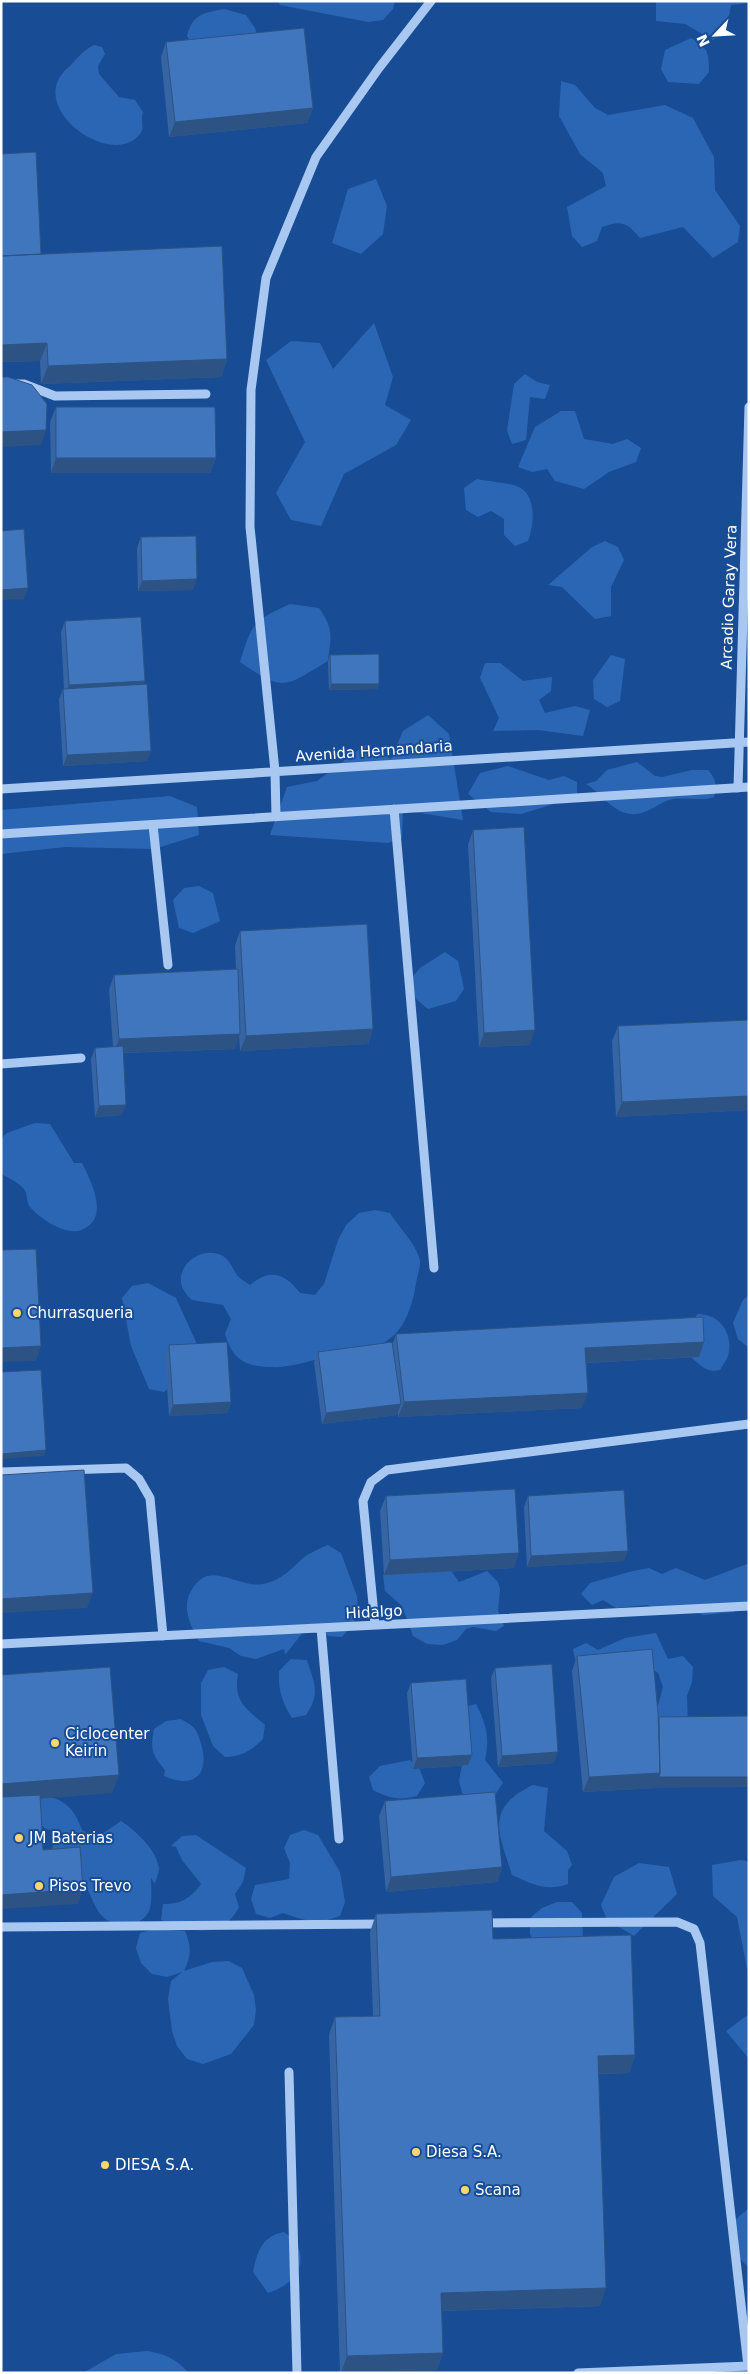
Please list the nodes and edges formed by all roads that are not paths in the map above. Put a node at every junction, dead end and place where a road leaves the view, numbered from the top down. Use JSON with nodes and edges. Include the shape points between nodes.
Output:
{"nodes":[{"id":1,"x":431,"y":1,"type":"edge"},
{"id":2,"x":1,"y":384,"type":"edge"},
{"id":3,"x":206,"y":394,"type":"dead end"},
{"id":4,"x":749,"y":407,"type":"edge"},
{"id":5,"x":738,"y":742,"type":"junction"},
{"id":6,"x":749,"y":742,"type":"edge"},
{"id":7,"x":275,"y":771,"type":"junction"},
{"id":8,"x":749,"y":787,"type":"edge"},
{"id":9,"x":738,"y":788,"type":"junction"},
{"id":10,"x":1,"y":789,"type":"edge"},
{"id":11,"x":394,"y":809,"type":"junction"},
{"id":12,"x":276,"y":817,"type":"junction"},
{"id":13,"x":153,"y":825,"type":"junction"},
{"id":14,"x":1,"y":834,"type":"edge"},
{"id":15,"x":168,"y":966,"type":"dead end"},
{"id":16,"x":80,"y":1058,"type":"dead end"},
{"id":17,"x":1,"y":1064,"type":"edge"},
{"id":18,"x":434,"y":1268,"type":"dead end"},
{"id":19,"x":749,"y":1424,"type":"edge"},
{"id":20,"x":1,"y":1472,"type":"edge"},
{"id":21,"x":749,"y":1606,"type":"edge"},
{"id":22,"x":374,"y":1625,"type":"junction"},
{"id":23,"x":321,"y":1628,"type":"junction"},
{"id":24,"x":164,"y":1636,"type":"junction"},
{"id":25,"x":1,"y":1644,"type":"edge"},
{"id":26,"x":339,"y":1839,"type":"dead end"},
{"id":27,"x":468,"y":1923,"type":"edge"},
{"id":28,"x":389,"y":1924,"type":"edge"},
{"id":29,"x":1,"y":1926,"type":"edge"},
{"id":30,"x":289,"y":2072,"type":"dead end"},
{"id":31,"x":749,"y":2366,"type":"edge"},
{"id":32,"x":297,"y":2373,"type":"edge"},
{"id":33,"x":578,"y":2373,"type":"edge"}],
"edges":[{"from":1,"to":7,"type":"street","via":[[316,157],[266,278],[251,390],[250,527]]},
{"from":2,"to":3,"type":"street","via":[[24,384],[55,396]]},
{"from":4,"to":5,"type":"street","name":"Arcadio Garay Vera"},
{"from":5,"to":6,"type":"street","name":"Avenida Hernandaria"},
{"from":5,"to":7,"type":"street","name":"Avenida Hernandaria"},
{"from":5,"to":9,"type":"street","name":"Arcadio Garay Vera"},
{"from":7,"to":10,"type":"street","name":"Avenida Hernandaria"},
{"from":7,"to":12,"type":"street"},
{"from":8,"to":9,"type":"street"},
{"from":9,"to":11,"type":"street"},
{"from":11,"to":12,"type":"street"},
{"from":11,"to":18,"type":"street"},
{"from":12,"to":13,"type":"street"},
{"from":13,"to":14,"type":"street"},
{"from":13,"to":15,"type":"street"},
{"from":16,"to":17,"type":"street"},
{"from":19,"to":22,"type":"street","via":[[387,1470],[372,1482],[362,1501]]},
{"from":20,"to":24,"type":"street","via":[[126,1468],[139,1478],[150,1498]]},
{"from":21,"to":22,"type":"street","name":"Hidalgo"},
{"from":22,"to":23,"type":"street","name":"Hidalgo"},
{"from":23,"to":24,"type":"street","name":"Hidalgo"},
{"from":23,"to":26,"type":"street"},
{"from":24,"to":25,"type":"street","name":"Hidalgo"},
{"from":27,"to":31,"type":"street","via":[[677,1922],[694,1930],[700,1943]]},
{"from":28,"to":29,"type":"street"},
{"from":30,"to":32,"type":"street"},
{"from":31,"to":33,"type":"street"}]}
